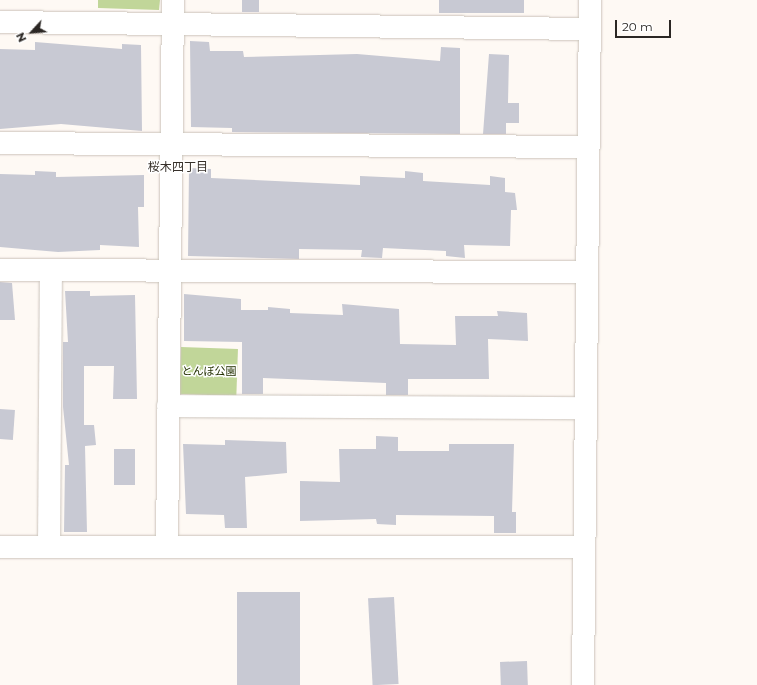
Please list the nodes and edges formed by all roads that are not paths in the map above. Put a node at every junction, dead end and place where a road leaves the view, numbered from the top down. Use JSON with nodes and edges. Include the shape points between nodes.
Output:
{"nodes":[{"id":1,"x":173,"y":0,"type":"edge"},
{"id":2,"x":590,"y":0,"type":"edge"},
{"id":3,"x":0,"y":22,"type":"edge"},
{"id":4,"x":173,"y":23,"type":"junction"},
{"id":5,"x":589,"y":29,"type":"junction"},
{"id":6,"x":0,"y":143,"type":"edge"},
{"id":7,"x":172,"y":144,"type":"junction"},
{"id":8,"x":588,"y":147,"type":"junction"},
{"id":9,"x":0,"y":270,"type":"edge"},
{"id":10,"x":51,"y":270,"type":"junction"},
{"id":11,"x":170,"y":270,"type":"junction"},
{"id":12,"x":587,"y":272,"type":"junction"},
{"id":13,"x":168,"y":406,"type":"junction"},
{"id":14,"x":586,"y":408,"type":"junction"},
{"id":15,"x":49,"y":547,"type":"junction"},
{"id":16,"x":167,"y":547,"type":"junction"},
{"id":17,"x":584,"y":547,"type":"junction"},
{"id":18,"x":0,"y":548,"type":"edge"},
{"id":19,"x":583,"y":685,"type":"edge"}],
"edges":[{"from":1,"to":4,"type":"street"},
{"from":2,"to":5,"type":"street"},
{"from":3,"to":4,"type":"street"},
{"from":4,"to":5,"type":"street"},
{"from":4,"to":7,"type":"street"},
{"from":5,"to":8,"type":"street"},
{"from":6,"to":7,"type":"street"},
{"from":7,"to":8,"type":"street"},
{"from":7,"to":11,"type":"street"},
{"from":8,"to":12,"type":"street"},
{"from":9,"to":10,"type":"street"},
{"from":10,"to":11,"type":"street"},
{"from":10,"to":15,"type":"street"},
{"from":11,"to":12,"type":"street"},
{"from":11,"to":13,"type":"street"},
{"from":12,"to":14,"type":"street"},
{"from":13,"to":14,"type":"street"},
{"from":13,"to":16,"type":"street"},
{"from":14,"to":17,"type":"street"},
{"from":15,"to":16,"type":"street"},
{"from":15,"to":18,"type":"street"},
{"from":16,"to":17,"type":"street"},
{"from":17,"to":19,"type":"street"}]}
